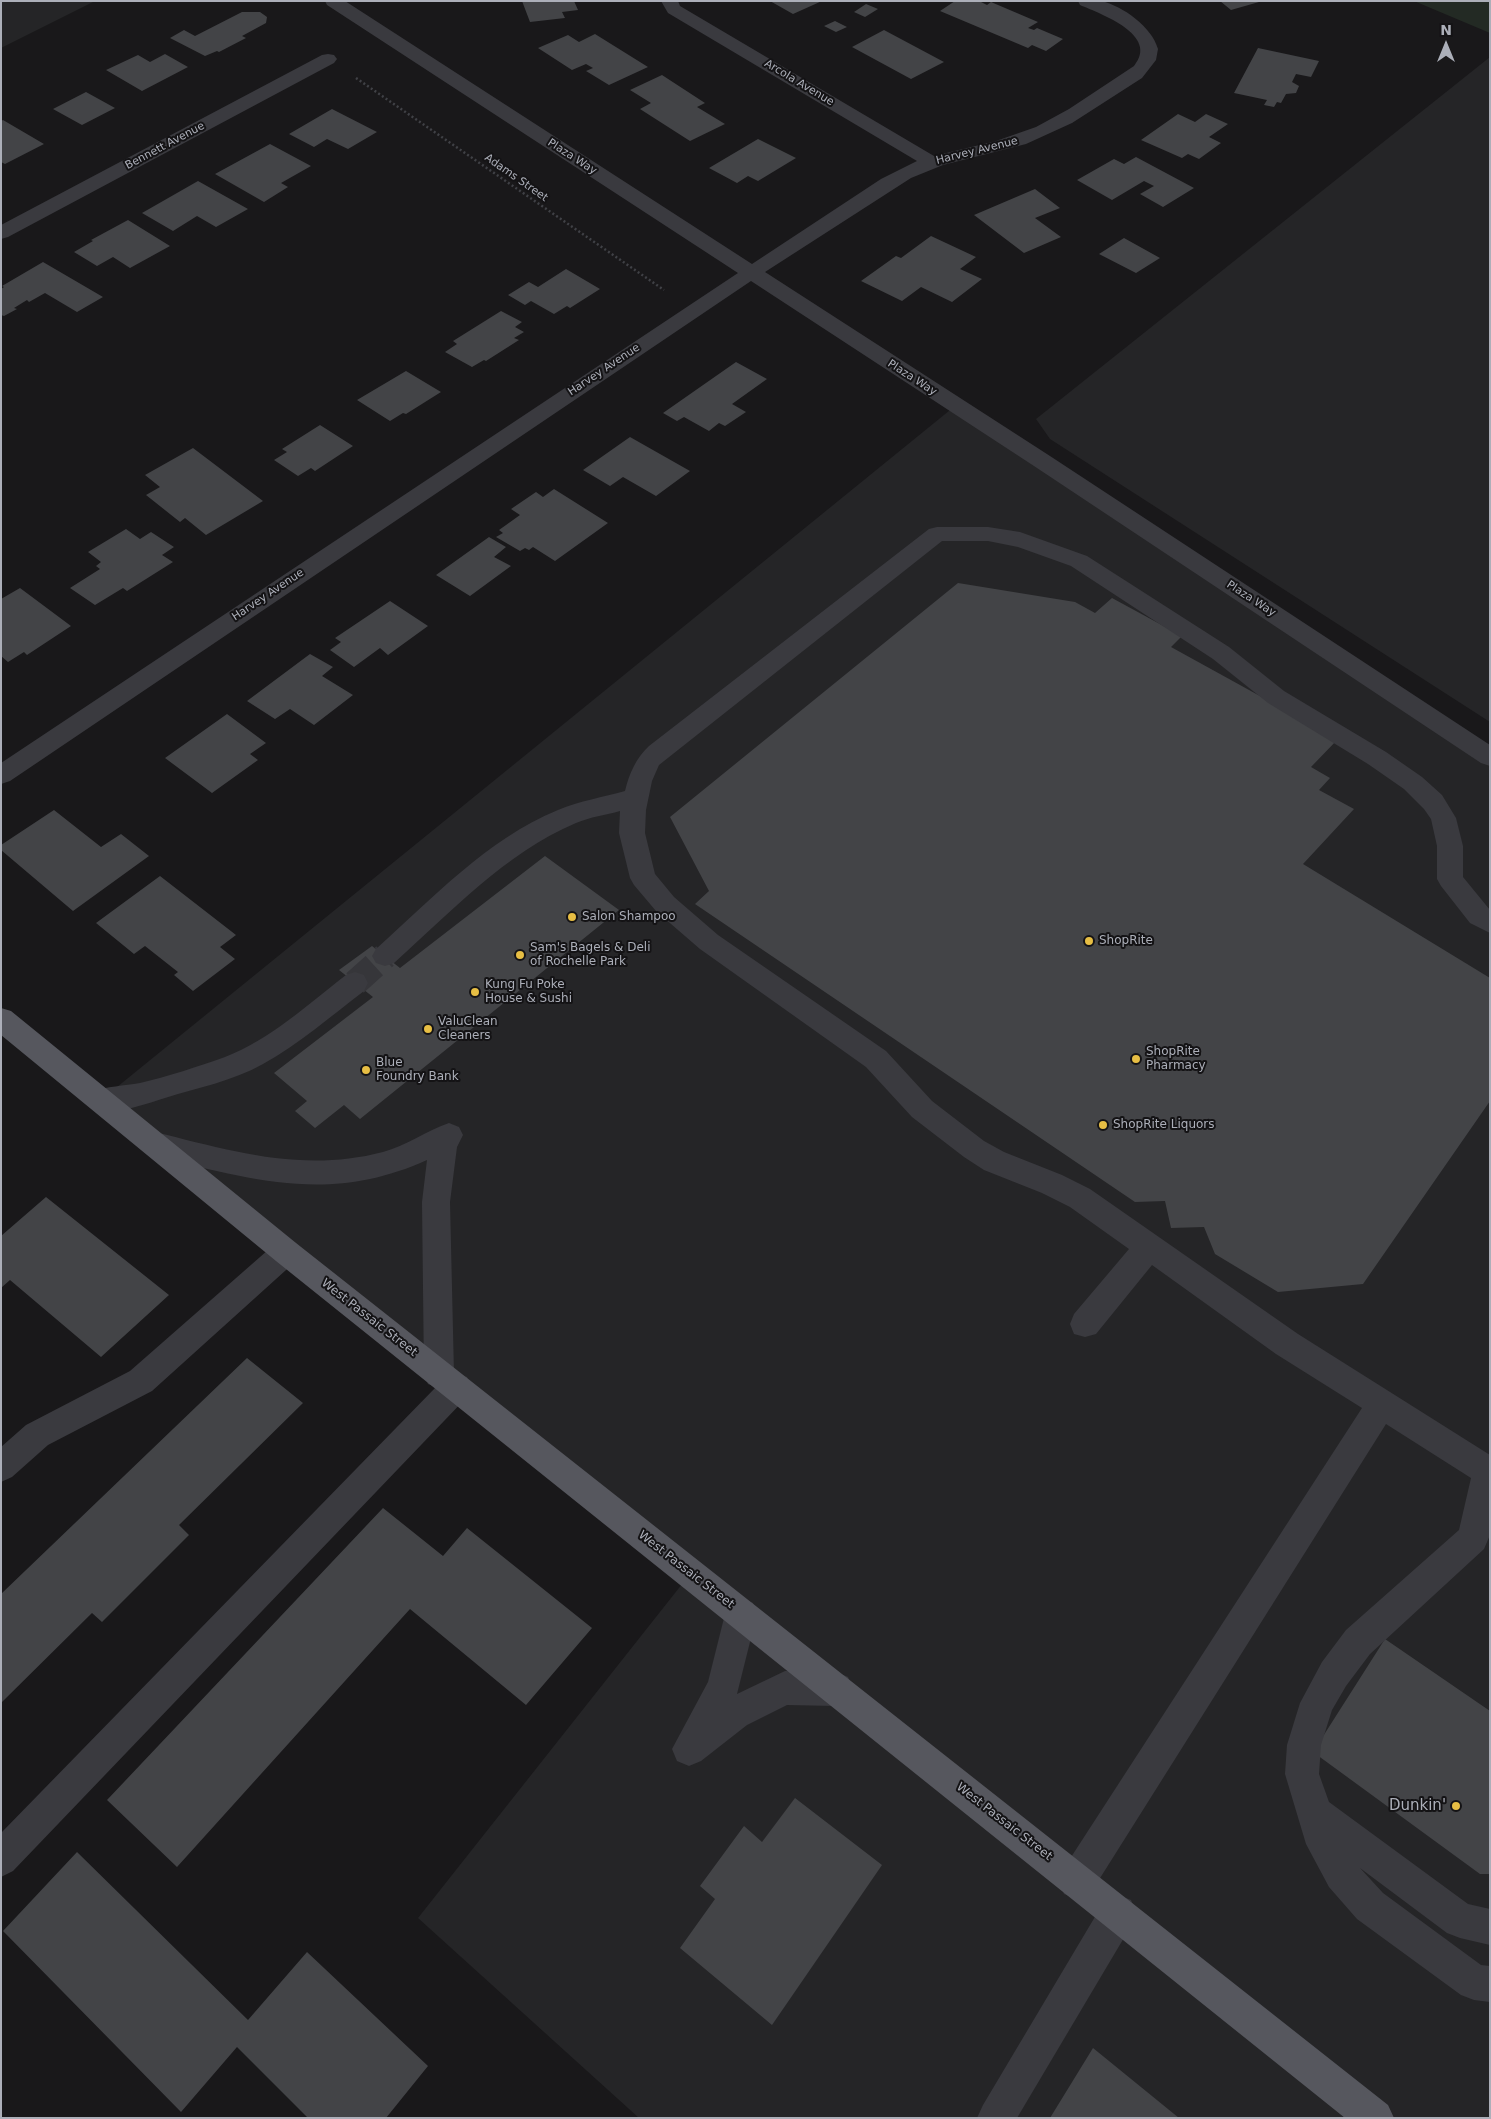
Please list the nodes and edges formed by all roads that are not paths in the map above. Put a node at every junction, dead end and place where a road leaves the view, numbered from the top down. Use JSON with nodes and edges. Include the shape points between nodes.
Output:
{"nodes":[{"id":1,"x":332,"y":1,"type":"edge"},
{"id":2,"x":669,"y":1,"type":"edge"},
{"id":3,"x":1086,"y":1,"type":"edge"},
{"id":4,"x":328,"y":59,"type":"road end"},
{"id":5,"x":931,"y":162,"type":"junction"},
{"id":6,"x":1,"y":233,"type":"edge"},
{"id":7,"x":749,"y":273,"type":"junction"},
{"id":8,"x":1490,"y":757,"type":"edge"},
{"id":9,"x":1,"y":775,"type":"edge"},
{"id":10,"x":636,"y":798,"type":"junction"},
{"id":11,"x":1490,"y":923,"type":"edge"},
{"id":12,"x":385,"y":956,"type":"tunnel mouth"},
{"id":13,"x":355,"y":983,"type":"tunnel mouth"},
{"id":14,"x":1,"y":1018,"type":"edge"},
{"id":15,"x":101,"y":1100,"type":"junction"},
{"id":16,"x":155,"y":1144,"type":"junction"},
{"id":17,"x":1149,"y":1247,"type":"junction"},
{"id":18,"x":286,"y":1252,"type":"junction"},
{"id":19,"x":1085,"y":1324,"type":"dead end"},
{"id":20,"x":448,"y":1380,"type":"junction"},
{"id":21,"x":1381,"y":1405,"type":"junction"},
{"id":22,"x":1,"y":1468,"type":"edge"},
{"id":23,"x":1489,"y":1473,"type":"edge"},
{"id":24,"x":741,"y":1614,"type":"junction"},
{"id":25,"x":836,"y":1689,"type":"junction"},
{"id":26,"x":1315,"y":1813,"type":"junction"},
{"id":27,"x":1,"y":1859,"type":"edge"},
{"id":28,"x":1077,"y":1880,"type":"junction"},
{"id":29,"x":1118,"y":1913,"type":"junction"},
{"id":30,"x":1490,"y":1927,"type":"edge"},
{"id":31,"x":1490,"y":1984,"type":"edge"},
{"id":32,"x":996,"y":2118,"type":"edge"},
{"id":33,"x":1375,"y":2118,"type":"edge"}],
"edges":[{"from":1,"to":7,"type":"street","name":"Plaza Way"},
{"from":2,"to":5,"type":"street","name":"Arcola Avenue","via":[[674,8]]},
{"from":3,"to":5,"type":"street","name":"Harvey Avenue","via":[[1139,29],[1148,42],[1150,55],[1142,69],[1049,129],[1016,142]]},
{"from":4,"to":6,"type":"street","name":"Bennett Avenue"},
{"from":5,"to":7,"type":"street","name":"Harvey Avenue","via":[[889,181]]},
{"from":7,"to":8,"type":"street","name":"Plaza Way"},
{"from":7,"to":9,"type":"street","name":"Harvey Avenue"},
{"from":10,"to":11,"type":"street","via":[[649,760],[658,752],[937,534],[988,534],[1044,547],[1079,561],[1221,652],[1276,697],[1413,783],[1433,802],[1443,818],[1450,846],[1450,878],[1478,916]]},
{"from":10,"to":12,"type":"street","via":[[566,816],[530,835],[491,862]]},
{"from":10,"to":17,"type":"street","via":[[632,833],[643,878],[665,904],[708,942],[876,1060],[922,1109],[974,1149],[994,1161],[1080,1198]]},
{"from":13,"to":15,"type":"street","via":[[283,1038],[252,1057],[141,1094]]},
{"from":14,"to":15,"type":"main road","name":"West Passaic Street"},
{"from":15,"to":16,"type":"main road","name":"West Passaic Street"},
{"from":16,"to":18,"type":"main road","name":"West Passaic Street"},
{"from":16,"to":20,"type":"street","via":[[270,1171],[316,1175],[384,1164],[449,1135],[443,1144],[436,1202]]},
{"from":17,"to":19,"type":"street"},
{"from":17,"to":21,"type":"street"},
{"from":18,"to":20,"type":"main road","name":"West Passaic Street"},
{"from":18,"to":22,"type":"street","via":[[141,1382],[37,1435]]},
{"from":20,"to":24,"type":"main road","name":"West Passaic Street"},
{"from":20,"to":27,"type":"street"},
{"from":21,"to":23,"type":"street"},
{"from":21,"to":28,"type":"street"},
{"from":23,"to":26,"type":"street","via":[[1473,1538],[1358,1642],[1334,1674],[1318,1703],[1304,1745],[1302,1774]]},
{"from":24,"to":25,"type":"main road","name":"West Passaic Street"},
{"from":24,"to":25,"type":"street","via":[[723,1687],[689,1749],[735,1713],[785,1688]]},
{"from":25,"to":28,"type":"main road","name":"West Passaic Street"},
{"from":26,"to":30,"type":"street","via":[[1460,1920]]},
{"from":26,"to":31,"type":"street","via":[[1324,1844],[1342,1874],[1370,1906],[1474,1982]]},
{"from":28,"to":29,"type":"main road","name":"West Passaic Street"},
{"from":29,"to":32,"type":"street"},
{"from":29,"to":33,"type":"main road","name":"West Passaic Street"}]}
